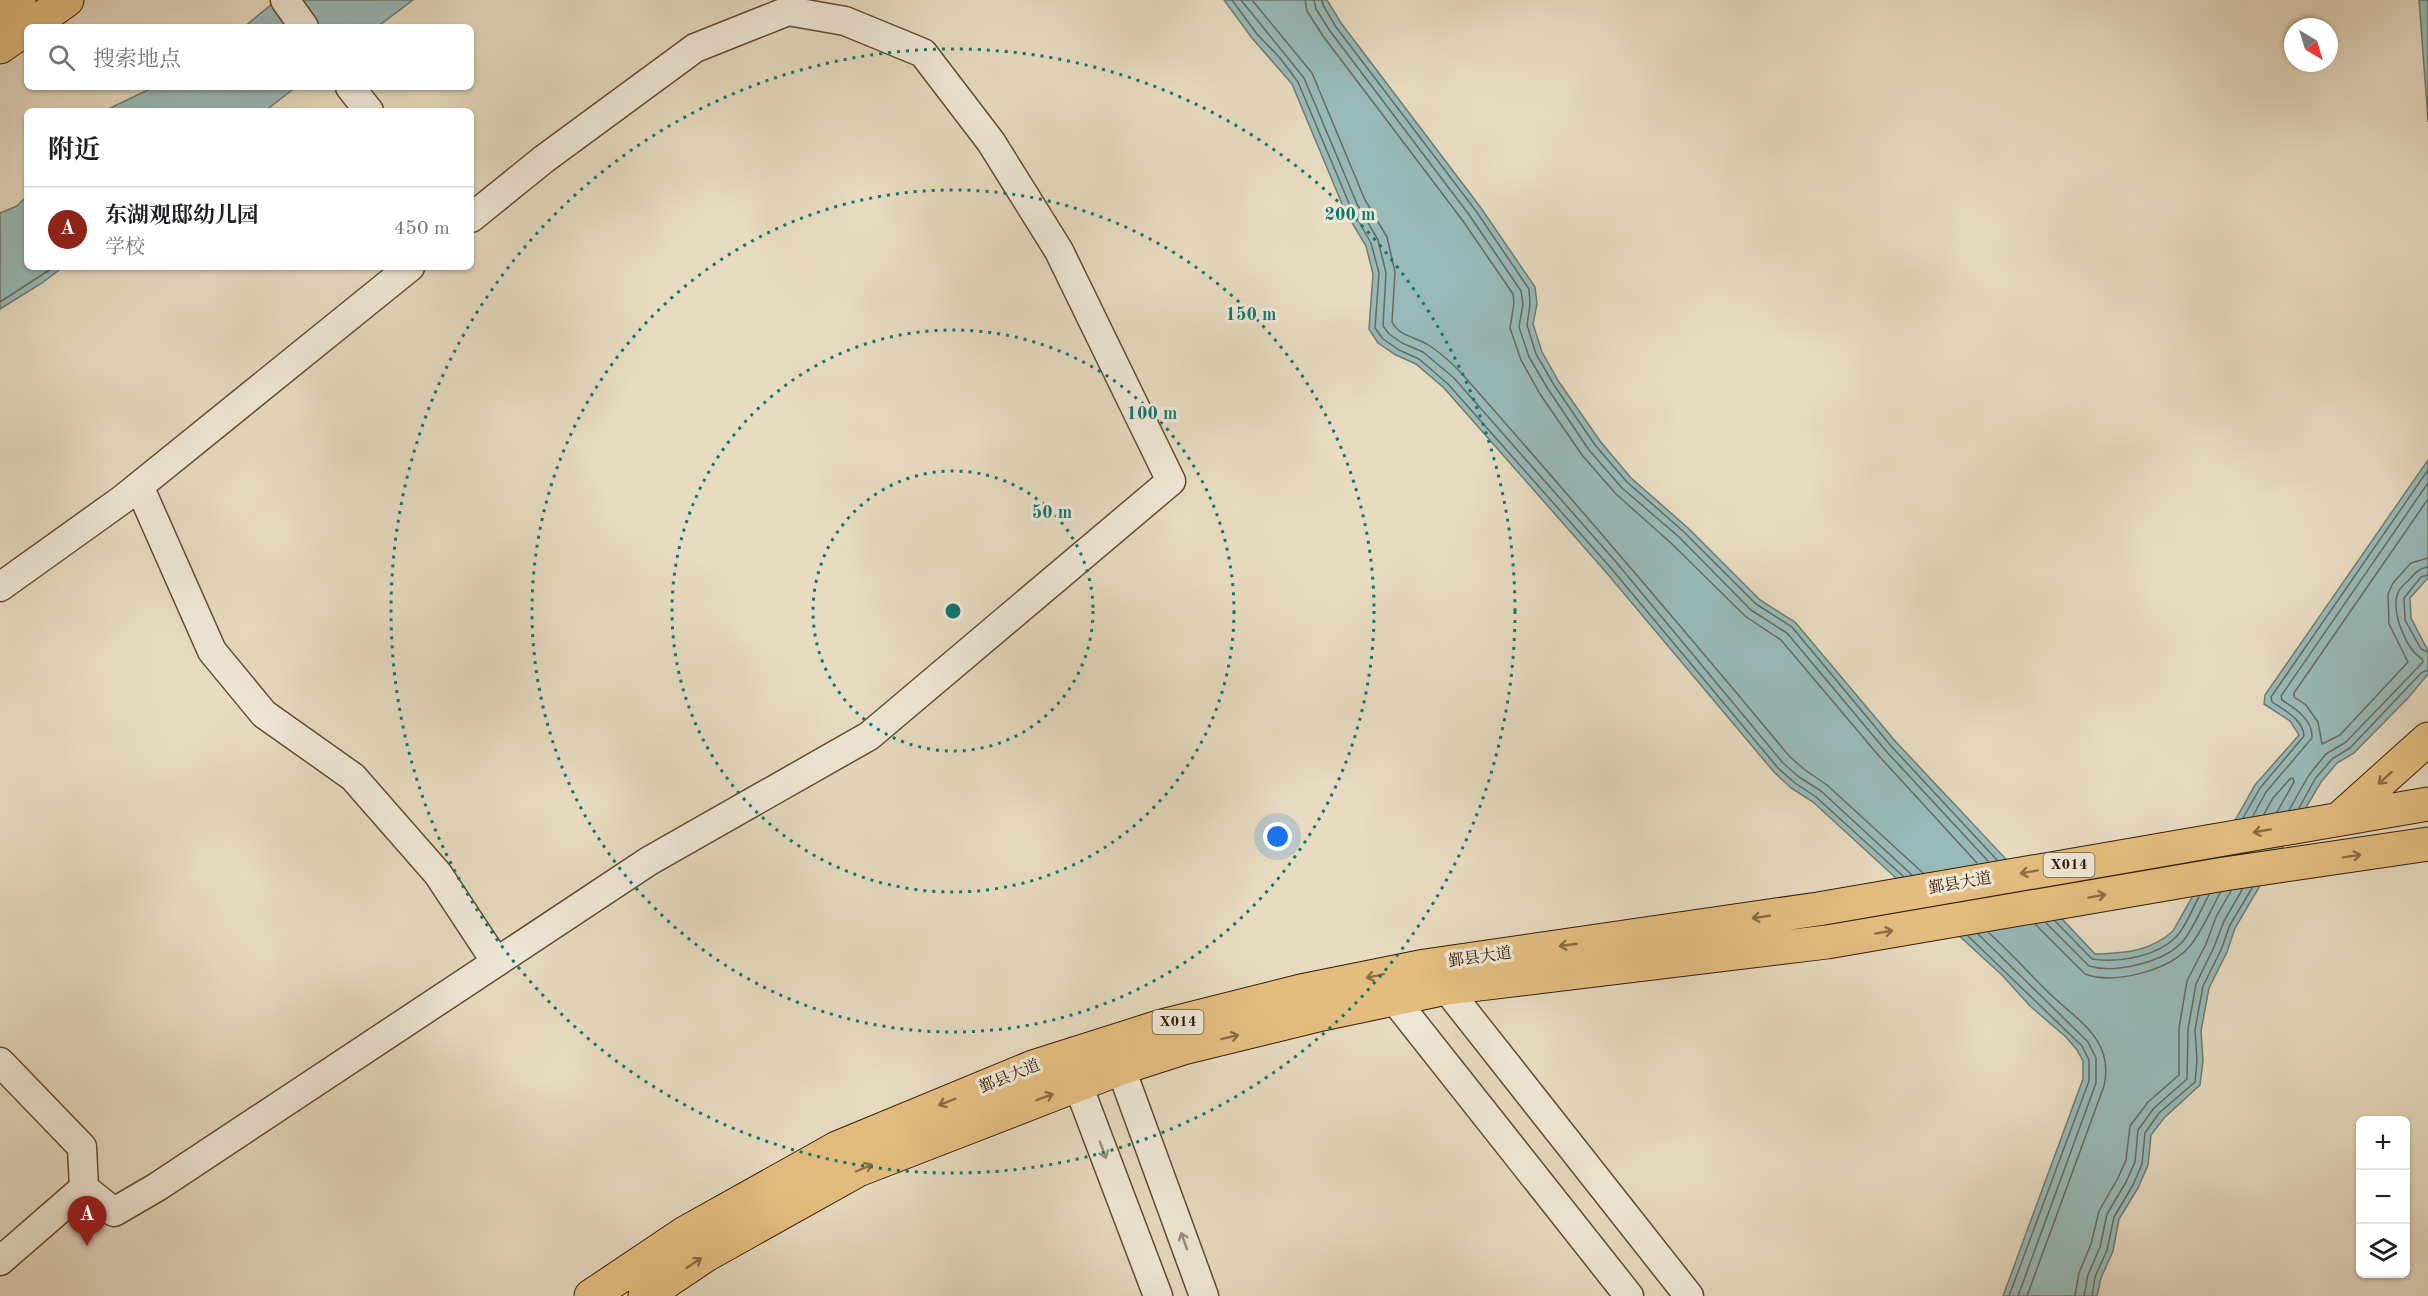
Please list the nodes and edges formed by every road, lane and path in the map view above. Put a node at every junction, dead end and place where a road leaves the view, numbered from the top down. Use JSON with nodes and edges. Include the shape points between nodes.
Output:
{"nodes":[{"id":1,"x":20,"y":0,"type":"edge"},
{"id":2,"x":67,"y":0,"type":"edge"},
{"id":3,"x":285,"y":0,"type":"edge"},
{"id":4,"x":0,"y":14,"type":"edge"},
{"id":5,"x":34,"y":24,"type":"edge"},
{"id":6,"x":302,"y":24,"type":"edge"},
{"id":7,"x":24,"y":31,"type":"edge"},
{"id":8,"x":0,"y":47,"type":"edge"},
{"id":9,"x":352,"y":90,"type":"edge"},
{"id":10,"x":367,"y":108,"type":"edge"},
{"id":11,"x":474,"y":216,"type":"edge"},
{"id":12,"x":406,"y":270,"type":"edge"},
{"id":13,"x":139,"y":486,"type":"junction"},
{"id":14,"x":0,"y":586,"type":"edge"},
{"id":15,"x":2428,"y":739,"type":"edge"},
{"id":16,"x":2428,"y":804,"type":"edge"},
{"id":17,"x":2330,"y":820,"type":"junction"},
{"id":18,"x":2428,"y":844,"type":"edge"},
{"id":19,"x":496,"y":963,"type":"junction"},
{"id":20,"x":1446,"y":988,"type":"junction"},
{"id":21,"x":1394,"y":999,"type":"junction"},
{"id":22,"x":1116,"y":1055,"type":"junction"},
{"id":23,"x":0,"y":1062,"type":"edge"},
{"id":24,"x":1073,"y":1070,"type":"junction"},
{"id":25,"x":84,"y":1188,"type":"junction"},
{"id":26,"x":0,"y":1261,"type":"edge"},
{"id":27,"x":591,"y":1296,"type":"edge"},
{"id":28,"x":645,"y":1296,"type":"edge"},
{"id":29,"x":1158,"y":1296,"type":"edge"},
{"id":30,"x":1204,"y":1296,"type":"edge"},
{"id":31,"x":1629,"y":1296,"type":"edge"},
{"id":32,"x":1689,"y":1296,"type":"edge"}],
"edges":[{"from":1,"to":4,"type":"main road"},
{"from":2,"to":5,"type":"main road"},
{"from":3,"to":6,"type":"street"},
{"from":7,"to":8,"type":"main road"},
{"from":9,"to":10,"type":"street"},
{"from":11,"to":19,"type":"street","via":[[695,48],[788,10],[846,21],[924,53],[991,142],[1059,251],[1171,481],[869,736],[650,861]]},
{"from":12,"to":13,"type":"street"},
{"from":13,"to":14,"type":"street"},
{"from":13,"to":19,"type":"street","via":[[212,651],[264,714],[353,777],[438,874]]},
{"from":15,"to":17,"type":"main road","one_way":true},
{"from":16,"to":17,"type":"main road","name":"鄞县大道","number":"X014"},
{"from":17,"to":22,"type":"main road","name":"鄞县大道","number":"X014","one_way":true,"via":[[1818,909],[1425,966],[1301,991],[1162,1026]]},
{"from":20,"to":18,"type":"main road","name":"鄞县大道","number":"X014","one_way":true,"via":[[1827,942],[2224,874]]},
{"from":19,"to":25,"type":"street","via":[[114,1212]]},
{"from":20,"to":21,"type":"main road","name":"鄞县大道","number":"X014"},
{"from":20,"to":32,"type":"street"},
{"from":22,"to":21,"type":"main road","name":"鄞县大道","number":"X014","one_way":true,"via":[[1183,1048]]},
{"from":21,"to":31,"type":"street"},
{"from":22,"to":24,"type":"main road","name":"鄞县大道","number":"X014"},
{"from":30,"to":22,"type":"street","one_way":true},
{"from":23,"to":25,"type":"street","via":[[82,1147]]},
{"from":24,"to":27,"type":"main road","name":"鄞县大道","number":"X014","one_way":true,"via":[[1033,1067],[837,1148],[685,1233]]},
{"from":28,"to":24,"type":"main road","name":"鄞县大道","number":"X014","one_way":true,"via":[[706,1255],[858,1170]]},
{"from":24,"to":29,"type":"street","one_way":true},
{"from":25,"to":26,"type":"street"}]}
